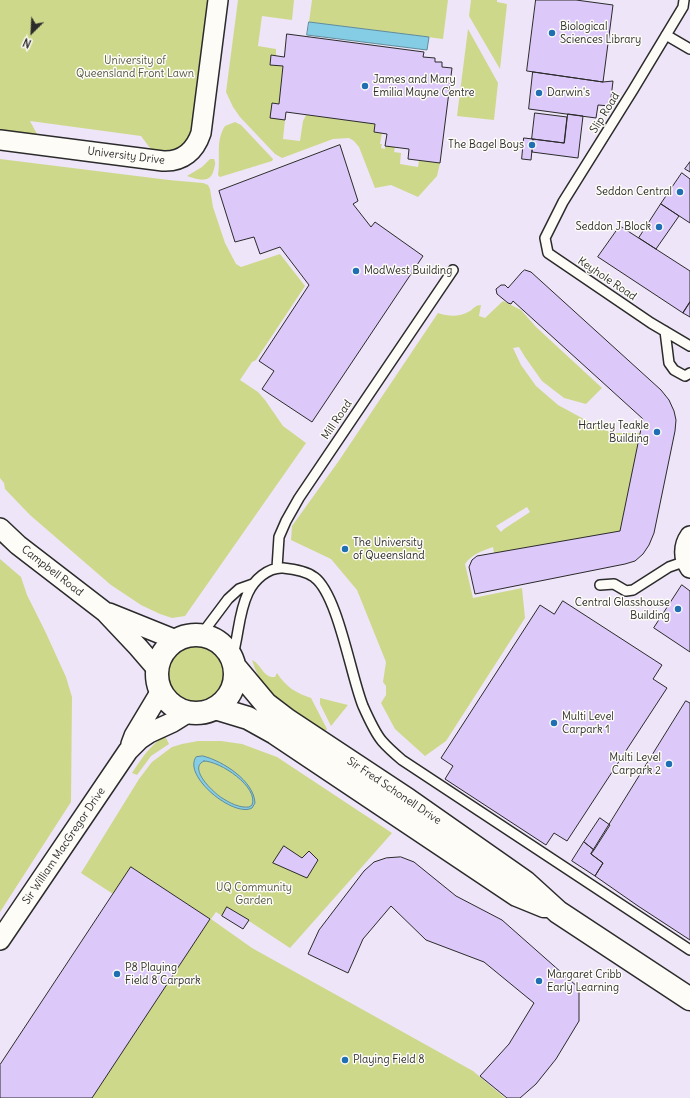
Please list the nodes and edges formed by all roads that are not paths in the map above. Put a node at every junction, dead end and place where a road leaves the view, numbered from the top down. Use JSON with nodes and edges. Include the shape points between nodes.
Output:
{"nodes":[{"id":1,"x":218,"y":0,"type":"edge"},
{"id":2,"x":684,"y":0,"type":"edge"},
{"id":3,"x":666,"y":35,"type":"junction"},
{"id":4,"x":690,"y":49,"type":"edge"},
{"id":5,"x":0,"y":140,"type":"edge"},
{"id":6,"x":545,"y":238,"type":"joint"},
{"id":7,"x":453,"y":270,"type":"dead end"},
{"id":8,"x":665,"y":331,"type":"junction"},
{"id":9,"x":690,"y":346,"type":"edge"},
{"id":10,"x":690,"y":373,"type":"edge"},
{"id":11,"x":0,"y":528,"type":"edge"},
{"id":12,"x":690,"y":536,"type":"edge"},
{"id":13,"x":688,"y":565,"type":"edge"},
{"id":14,"x":277,"y":568,"type":"junction"},
{"id":15,"x":253,"y":584,"type":"junction"},
{"id":16,"x":600,"y":585,"type":"dead end"},
{"id":17,"x":106,"y":612,"type":"junction"},
{"id":18,"x":201,"y":635,"type":"junction"},
{"id":19,"x":176,"y":640,"type":"junction"},
{"id":20,"x":233,"y":662,"type":"junction"},
{"id":21,"x":157,"y":669,"type":"junction"},
{"id":22,"x":161,"y":691,"type":"junction"},
{"id":23,"x":215,"y":708,"type":"junction"},
{"id":24,"x":189,"y":712,"type":"junction"},
{"id":25,"x":128,"y":751,"type":"junction"},
{"id":26,"x":558,"y":912,"type":"junction"},
{"id":27,"x":0,"y":940,"type":"edge"},
{"id":28,"x":690,"y":950,"type":"edge"},
{"id":29,"x":690,"y":999,"type":"edge"}],
"edges":[{"from":1,"to":5,"type":"street","name":"University Drive","via":[[201,133],[195,146],[185,156],[163,161]]},
{"from":2,"to":3,"type":"lane","name":"Slip Road"},
{"from":3,"to":4,"type":"lane"},
{"from":3,"to":6,"type":"lane","name":"Slip Road","via":[[563,202]]},
{"from":6,"to":8,"type":"lane","name":"Keyhole Road","via":[[548,253]]},
{"from":7,"to":14,"type":"lane","name":"Mill Road","via":[[299,498],[279,537]]},
{"from":8,"to":9,"type":"lane","name":"Keyhole Road"},
{"from":8,"to":10,"type":"lane","via":[[669,363],[674,370],[685,376]]},
{"from":11,"to":17,"type":"street","name":"Campbell Road","via":[[18,546]]},
{"from":12,"to":13,"type":"street","via":[[686,546]]},
{"from":13,"to":16,"type":"lane","via":[[669,567],[633,590],[626,591],[614,584]]},
{"from":14,"to":15,"type":"lane","via":[[262,575]]},
{"from":14,"to":28,"type":"lane","via":[[294,569],[315,577],[329,595],[363,706],[381,741],[402,760],[493,815],[636,909]]},
{"from":15,"to":18,"type":"lane","via":[[239,589],[228,598]]},
{"from":15,"to":20,"type":"lane","via":[[242,608]]},
{"from":17,"to":19,"type":"street","name":"Campbell Road"},
{"from":17,"to":21,"type":"street","name":"Campbell Road"},
{"from":18,"to":19,"type":"street","via":[[188,635]]},
{"from":18,"to":20,"type":"street","name":"Sir Fred Schonell Drive","via":[[214,639],[224,647]]},
{"from":19,"to":21,"type":"street","via":[[160,657]]},
{"from":20,"to":23,"type":"street","via":[[235,676],[232,689],[225,700]]},
{"from":20,"to":26,"type":"street","name":"Sir Fred Schonell Drive","via":[[266,704],[525,882]]},
{"from":21,"to":22,"type":"street"},
{"from":22,"to":24,"type":"street","via":[[178,708]]},
{"from":22,"to":25,"type":"street","name":"Sir William MacGregor Drive"},
{"from":23,"to":24,"type":"street","name":"Sir Fred Schonell Drive"},
{"from":23,"to":26,"type":"street","name":"Sir Fred Schonell Drive","via":[[248,718],[266,727],[517,895]]},
{"from":24,"to":25,"type":"street","name":"Sir William MacGregor Drive","via":[[149,733]]},
{"from":25,"to":27,"type":"street","name":"Sir William MacGregor Drive"},
{"from":26,"to":29,"type":"street","name":"Sir Fred Schonell Drive"}]}
